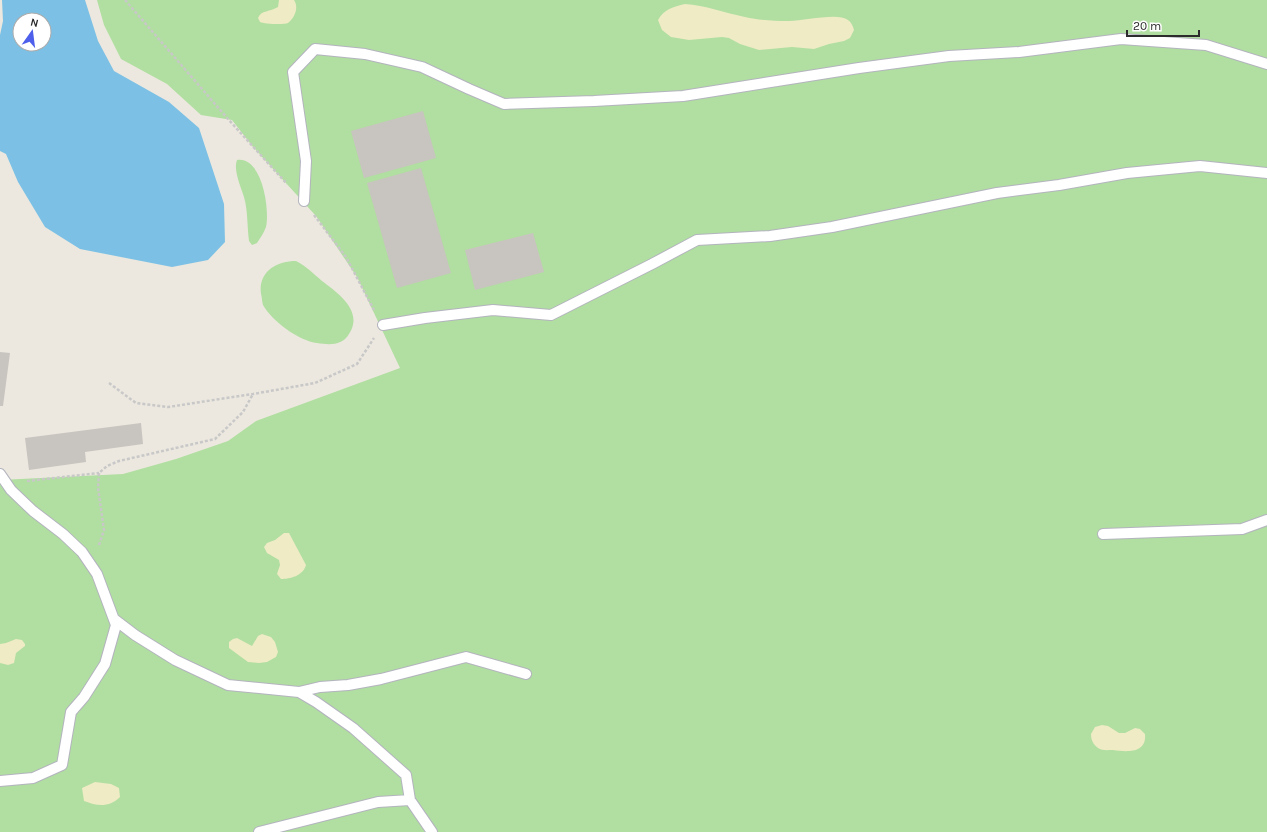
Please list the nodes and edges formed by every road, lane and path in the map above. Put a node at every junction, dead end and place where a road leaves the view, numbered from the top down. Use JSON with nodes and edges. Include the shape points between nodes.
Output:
{"nodes":[{"id":1,"x":125,"y":0,"type":"edge"},
{"id":2,"x":1267,"y":64,"type":"edge"},
{"id":3,"x":1267,"y":173,"type":"edge"},
{"id":4,"x":304,"y":201,"type":"junction"},
{"id":5,"x":383,"y":325,"type":"junction"},
{"id":6,"x":110,"y":383,"type":"dead end"},
{"id":7,"x":253,"y":394,"type":"junction"},
{"id":8,"x":99,"y":473,"type":"junction"},
{"id":9,"x":0,"y":474,"type":"edge"},
{"id":10,"x":3,"y":484,"type":"edge"},
{"id":11,"x":1267,"y":520,"type":"edge"},
{"id":12,"x":1103,"y":534,"type":"dead end"},
{"id":13,"x":95,"y":571,"type":"junction"},
{"id":14,"x":114,"y":619,"type":"junction"},
{"id":15,"x":526,"y":674,"type":"dead end"},
{"id":16,"x":299,"y":692,"type":"junction"},
{"id":17,"x":0,"y":781,"type":"edge"},
{"id":18,"x":410,"y":800,"type":"junction"},
{"id":19,"x":259,"y":832,"type":"edge"},
{"id":20,"x":432,"y":832,"type":"edge"}],
"edges":[{"from":1,"to":4,"type":"path","via":[[228,119]]},
{"from":2,"to":4,"type":"lane","via":[[1206,45],[1121,39],[1019,52],[949,56],[683,96],[504,104],[422,67],[365,54],[315,49],[293,72],[306,161]]},
{"from":3,"to":5,"type":"lane","via":[[1200,166],[1127,173],[997,193],[832,227],[770,236],[697,240],[551,315],[493,310]]},
{"from":4,"to":5,"type":"path","via":[[346,257]]},
{"from":5,"to":7,"type":"path","via":[[357,364],[315,382]]},
{"from":6,"to":7,"type":"path","via":[[136,403],[168,407]]},
{"from":7,"to":8,"type":"path","via":[[243,412],[215,439],[119,461]]},
{"from":8,"to":10,"type":"path"},
{"from":8,"to":13,"type":"path","via":[[98,488],[104,530]]},
{"from":9,"to":10,"type":"lane"},
{"from":10,"to":13,"type":"lane","via":[[77,547]]},
{"from":11,"to":12,"type":"lane","via":[[1242,529]]},
{"from":13,"to":14,"type":"lane"},
{"from":14,"to":16,"type":"lane","via":[[175,660],[228,685]]},
{"from":14,"to":17,"type":"lane","via":[[116,625],[105,664],[71,712],[62,765],[32,778]]},
{"from":15,"to":16,"type":"lane","via":[[466,657],[381,679]]},
{"from":16,"to":18,"type":"lane","via":[[353,728],[406,776]]},
{"from":18,"to":19,"type":"lane","via":[[378,802]]},
{"from":18,"to":20,"type":"lane"}]}
